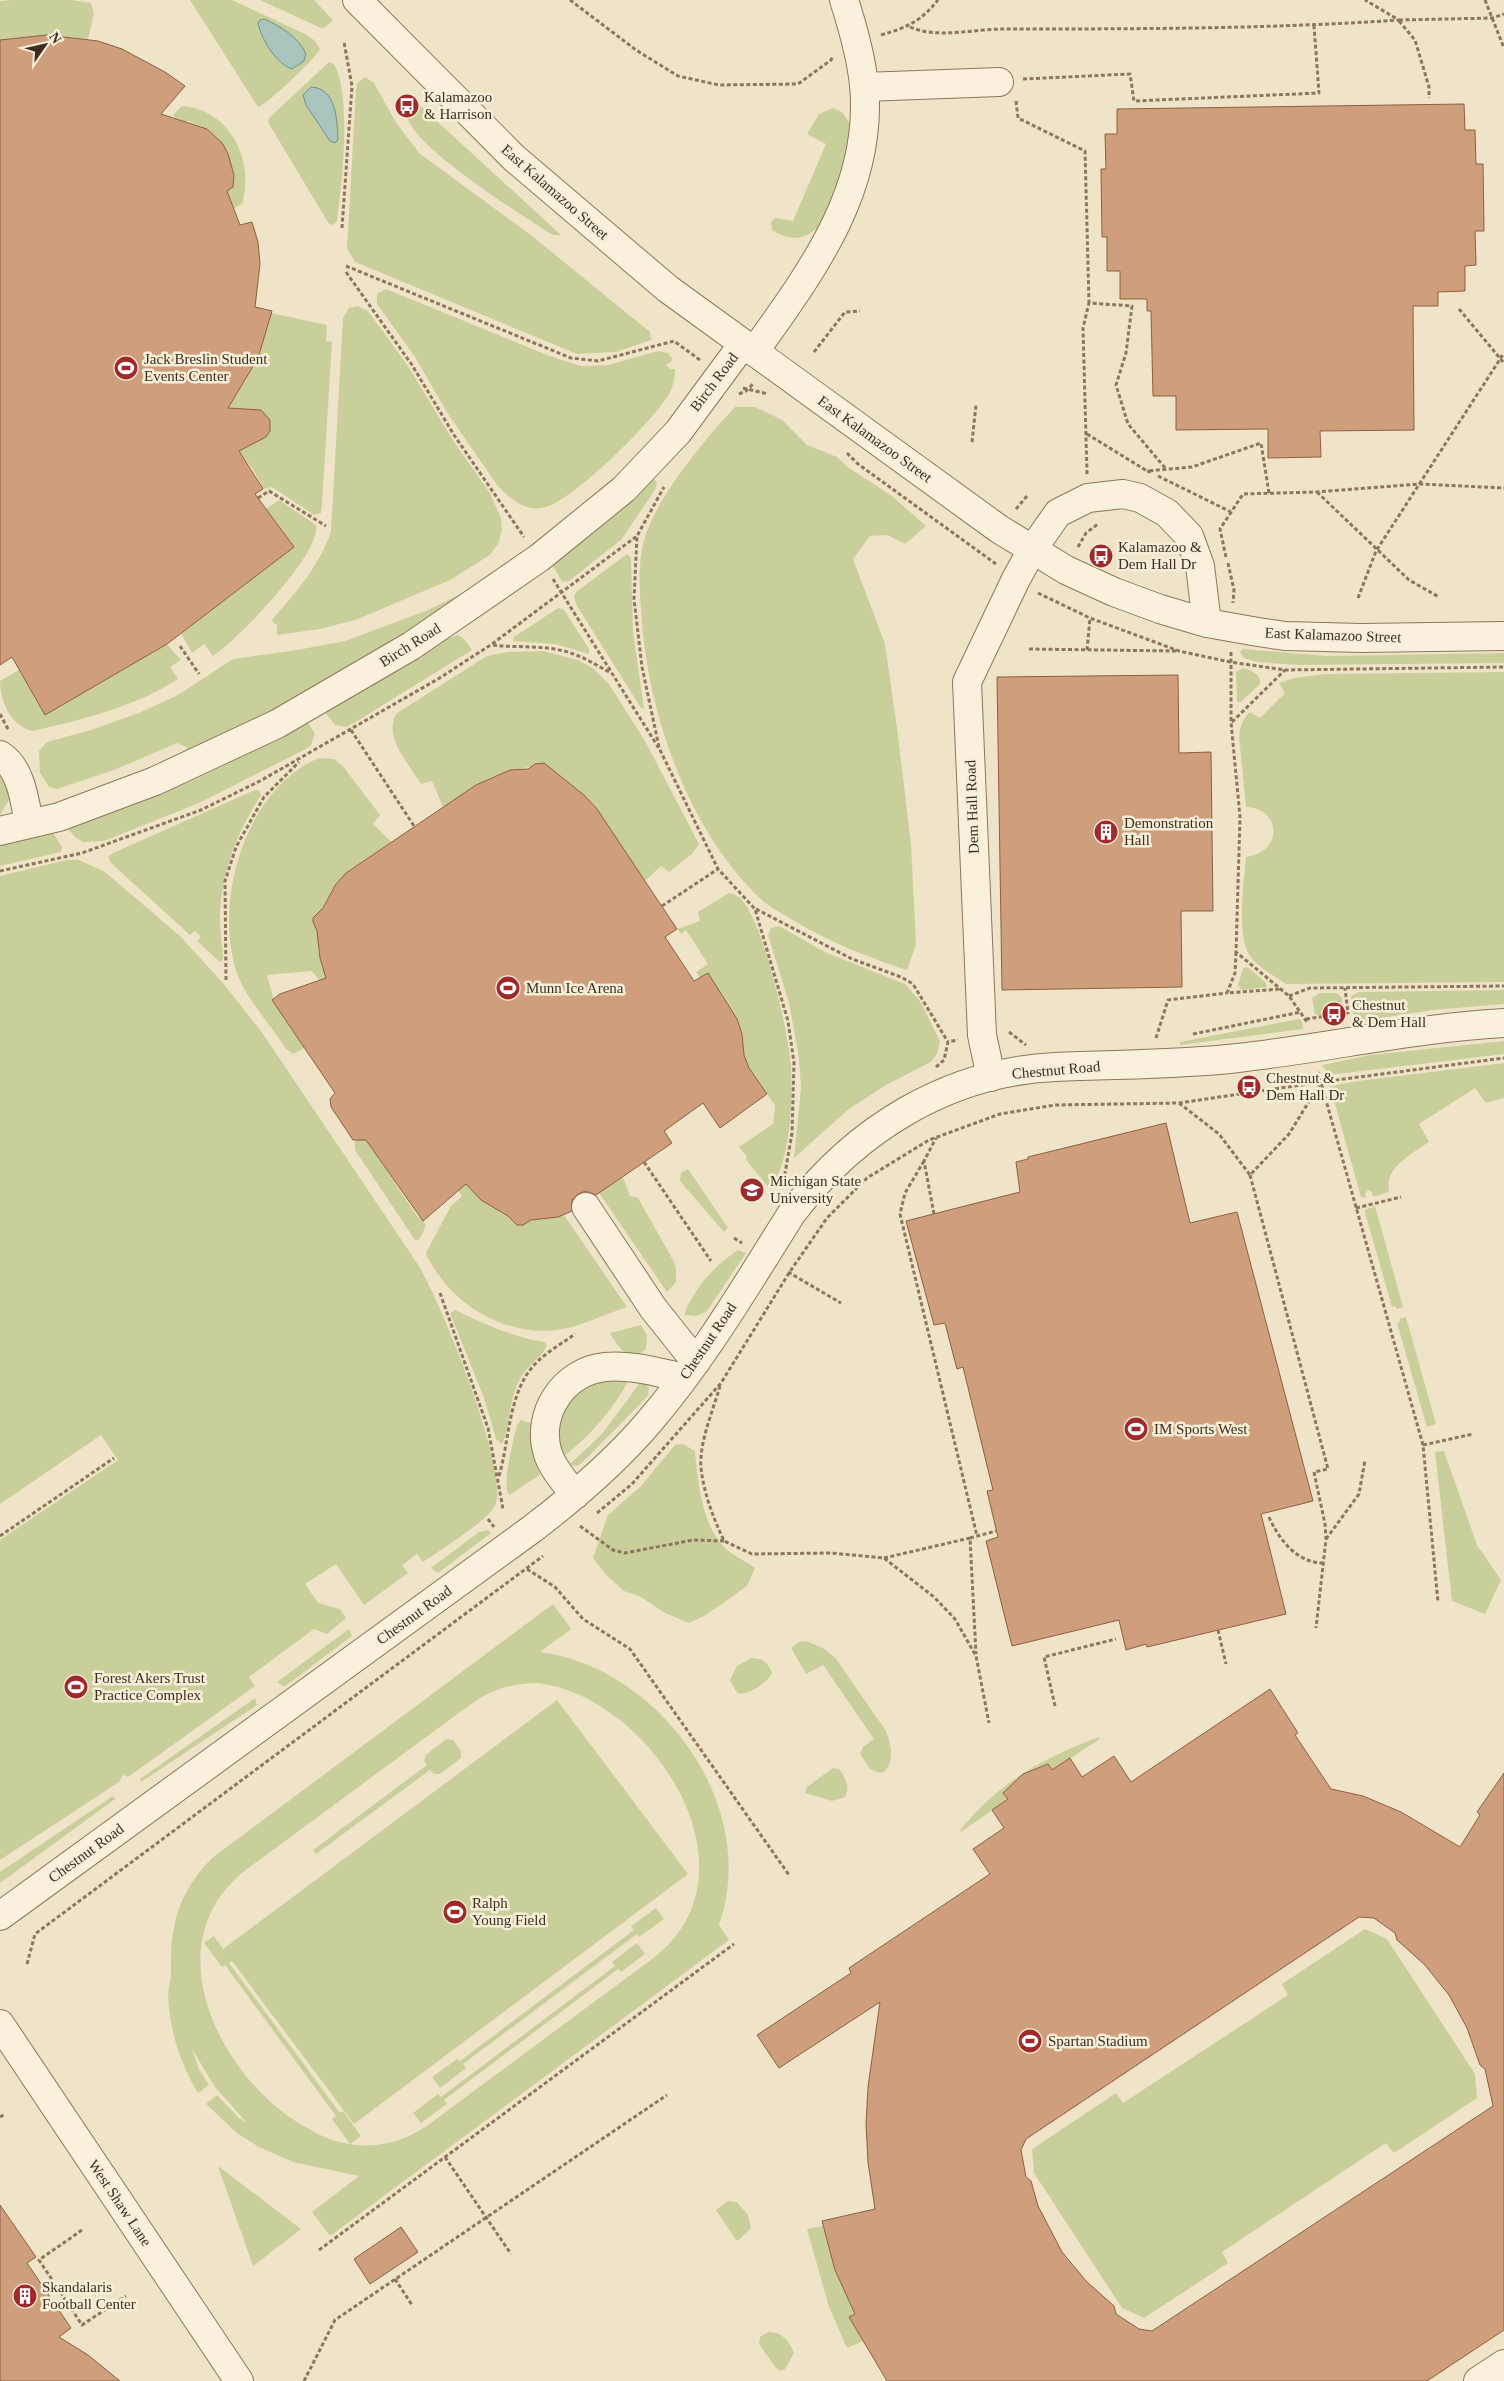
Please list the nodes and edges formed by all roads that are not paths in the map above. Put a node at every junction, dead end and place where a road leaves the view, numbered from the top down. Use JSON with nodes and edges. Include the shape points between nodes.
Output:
{"nodes":[{"id":1,"x":357,"y":0,"type":"edge"},
{"id":2,"x":844,"y":0,"type":"edge"},
{"id":3,"x":1010,"y":86,"type":"road end"},
{"id":4,"x":864,"y":88,"type":"junction"},
{"id":5,"x":749,"y":348,"type":"junction"},
{"id":6,"x":1032,"y":550,"type":"junction"},
{"id":7,"x":1219,"y":625,"type":"junction"},
{"id":8,"x":1504,"y":636,"type":"edge"},
{"id":9,"x":0,"y":755,"type":"edge"},
{"id":10,"x":29,"y":824,"type":"junction"},
{"id":11,"x":0,"y":831,"type":"edge"},
{"id":12,"x":1504,"y":1023,"type":"edge"},
{"id":13,"x":991,"y":1077,"type":"junction"},
{"id":14,"x":586,"y":1207,"type":"dead end"},
{"id":15,"x":690,"y":1370,"type":"junction"},
{"id":16,"x":575,"y":1495,"type":"junction"},
{"id":17,"x":0,"y":1916,"type":"edge"},
{"id":18,"x":0,"y":2024,"type":"edge"},
{"id":19,"x":1504,"y":2364,"type":"edge"},
{"id":20,"x":239,"y":2381,"type":"edge"},
{"id":21,"x":1478,"y":2381,"type":"edge"}],
"edges":[{"from":1,"to":5,"type":"street","name":"East Kalamazoo Street","via":[[514,158],[668,289]]},
{"from":2,"to":4,"type":"street","name":"Birch Road"},
{"from":3,"to":4,"type":"street"},
{"from":4,"to":5,"type":"street","name":"Birch Road","via":[[862,136],[854,183],[837,226],[826,247]]},
{"from":5,"to":6,"type":"street","name":"East Kalamazoo Street"},
{"from":5,"to":10,"type":"street","name":"Birch Road","via":[[678,432],[624,489],[538,558],[411,646],[277,724],[155,781],[59,817]]},
{"from":6,"to":7,"type":"street","name":"East Kalamazoo Street","via":[[1066,570],[1151,606]]},
{"from":6,"to":7,"type":"street","name":"Dem Hall Road","via":[[1058,513],[1072,504],[1135,484],[1189,536]]},
{"from":6,"to":13,"type":"street","name":"Dem Hall Road","via":[[967,682],[982,1035]]},
{"from":7,"to":8,"type":"street","name":"East Kalamazoo Street","via":[[1285,636]]},
{"from":9,"to":10,"type":"street","via":[[10,763],[18,780]]},
{"from":10,"to":11,"type":"street","name":"Birch Road"},
{"from":12,"to":13,"type":"street","name":"Chestnut Road","via":[[1394,1033],[1238,1058],[1051,1067]]},
{"from":13,"to":15,"type":"street","name":"Chestnut Road","via":[[961,1085],[904,1111],[866,1136],[832,1166],[792,1213]]},
{"from":14,"to":15,"type":"street"},
{"from":15,"to":16,"type":"street","name":"Chestnut Road","via":[[648,1424]]},
{"from":15,"to":16,"type":"street","via":[[605,1367],[584,1372],[566,1384],[555,1396],[546,1424],[545,1440],[555,1470]]},
{"from":16,"to":17,"type":"street","name":"Chestnut Road"},
{"from":18,"to":20,"type":"street","name":"West Shaw Lane"},
{"from":19,"to":21,"type":"street"}]}
